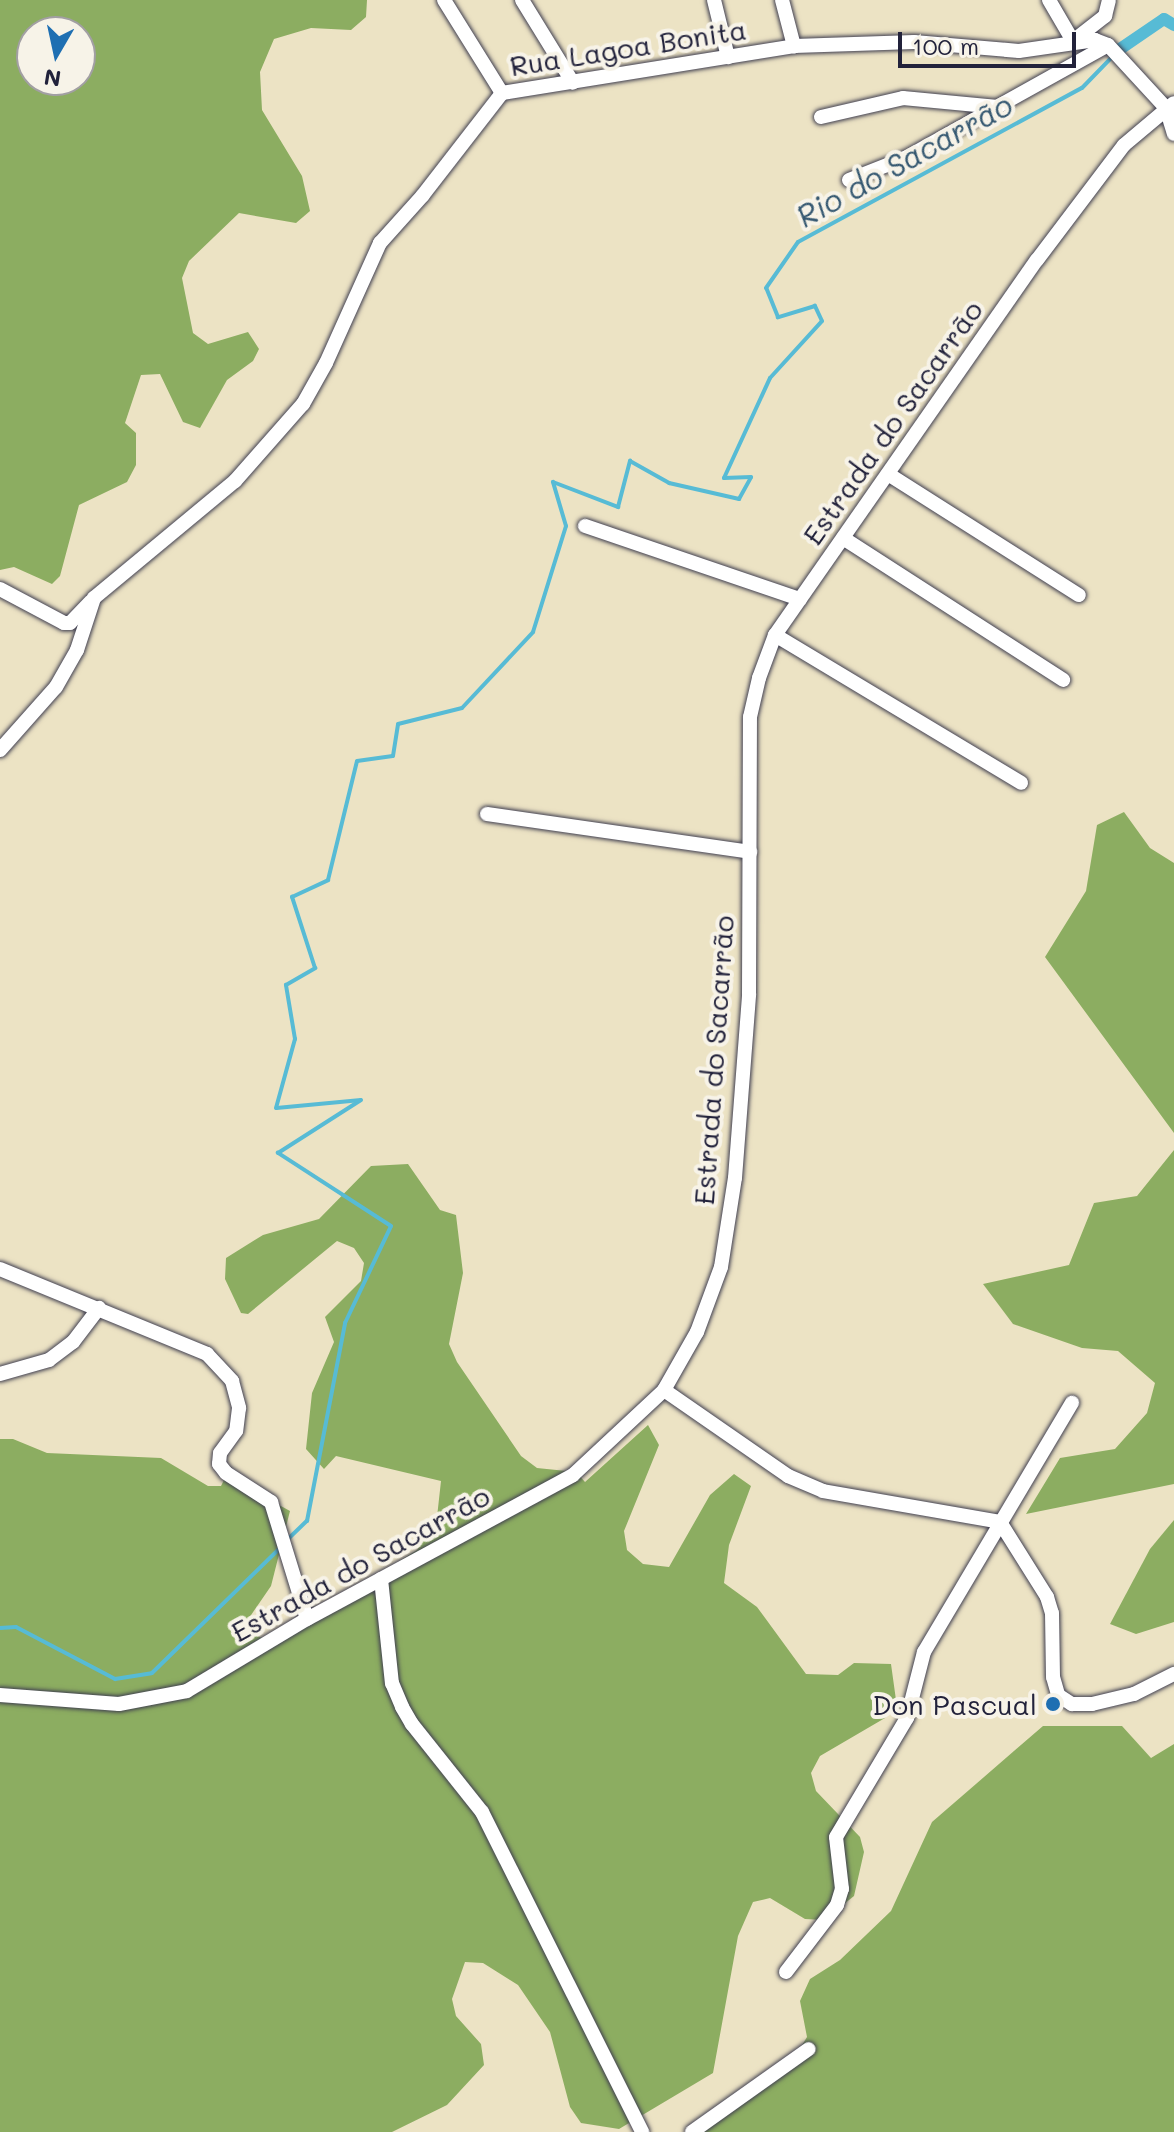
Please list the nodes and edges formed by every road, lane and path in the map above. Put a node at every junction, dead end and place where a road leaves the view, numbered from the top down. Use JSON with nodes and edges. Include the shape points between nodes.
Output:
{"nodes":[{"id":1,"x":444,"y":0,"type":"edge"},
{"id":2,"x":522,"y":0,"type":"edge"},
{"id":3,"x":714,"y":0,"type":"edge"},
{"id":4,"x":782,"y":0,"type":"edge"},
{"id":5,"x":1049,"y":0,"type":"edge"},
{"id":6,"x":1109,"y":0,"type":"edge"},
{"id":7,"x":1073,"y":41,"type":"junction"},
{"id":8,"x":794,"y":46,"type":"junction"},
{"id":9,"x":1110,"y":47,"type":"junction"},
{"id":10,"x":728,"y":57,"type":"junction"},
{"id":11,"x":573,"y":83,"type":"junction"},
{"id":12,"x":502,"y":93,"type":"junction"},
{"id":13,"x":1170,"y":106,"type":"edge"},
{"id":14,"x":999,"y":107,"type":"junction"},
{"id":15,"x":821,"y":117,"type":"dead end"},
{"id":16,"x":1174,"y":134,"type":"edge"},
{"id":17,"x":849,"y":180,"type":"dead end"},
{"id":18,"x":888,"y":474,"type":"junction"},
{"id":19,"x":585,"y":526,"type":"dead end"},
{"id":20,"x":843,"y":538,"type":"junction"},
{"id":21,"x":0,"y":589,"type":"edge"},
{"id":22,"x":1079,"y":595,"type":"dead end"},
{"id":23,"x":94,"y":598,"type":"junction"},
{"id":24,"x":800,"y":599,"type":"junction"},
{"id":25,"x":775,"y":635,"type":"junction"},
{"id":26,"x":1063,"y":680,"type":"dead end"},
{"id":27,"x":0,"y":750,"type":"edge"},
{"id":28,"x":1021,"y":783,"type":"dead end"},
{"id":29,"x":487,"y":814,"type":"dead end"},
{"id":30,"x":750,"y":852,"type":"junction"},
{"id":31,"x":0,"y":1269,"type":"edge"},
{"id":32,"x":99,"y":1308,"type":"junction"},
{"id":33,"x":0,"y":1374,"type":"edge"},
{"id":34,"x":664,"y":1390,"type":"junction"},
{"id":35,"x":1072,"y":1403,"type":"dead end"},
{"id":36,"x":1000,"y":1522,"type":"junction"},
{"id":37,"x":381,"y":1579,"type":"junction"},
{"id":38,"x":307,"y":1619,"type":"junction"},
{"id":39,"x":1174,"y":1674,"type":"edge"},
{"id":40,"x":0,"y":1695,"type":"edge"},
{"id":41,"x":786,"y":1972,"type":"dead end"},
{"id":42,"x":809,"y":2049,"type":"dead end"},
{"id":43,"x":642,"y":2132,"type":"edge"},
{"id":44,"x":692,"y":2132,"type":"edge"}],
"edges":[{"from":1,"to":12,"type":"street"},
{"from":2,"to":11,"type":"street"},
{"from":3,"to":10,"type":"street"},
{"from":4,"to":8,"type":"street"},
{"from":5,"to":7,"type":"street"},
{"from":6,"to":7,"type":"street","via":[[1105,16]]},
{"from":7,"to":8,"type":"street","name":"Rua Lagoa Bonita","via":[[1019,51],[914,42]]},
{"from":7,"to":9,"type":"street","name":"Rua Lagoa Bonita","via":[[1095,40]]},
{"from":8,"to":10,"type":"street","name":"Rua Lagoa Bonita"},
{"from":9,"to":13,"type":"street"},
{"from":9,"to":14,"type":"street"},
{"from":10,"to":11,"type":"street","name":"Rua Lagoa Bonita"},
{"from":11,"to":12,"type":"street","name":"Rua Lagoa Bonita"},
{"from":12,"to":23,"type":"street","name":"Rua Lagoa Bonita","via":[[380,243],[326,363],[273,442],[235,481]]},
{"from":13,"to":16,"type":"street"},
{"from":13,"to":18,"type":"street","name":"Estrada do Sacarrão","via":[[1124,145]]},
{"from":14,"to":15,"type":"street","via":[[903,98]]},
{"from":14,"to":17,"type":"street","via":[[907,157]]},
{"from":18,"to":20,"type":"street","name":"Estrada do Sacarrão"},
{"from":18,"to":22,"type":"street"},
{"from":19,"to":24,"type":"street"},
{"from":20,"to":24,"type":"street","name":"Estrada do Sacarrão"},
{"from":20,"to":26,"type":"street"},
{"from":21,"to":23,"type":"street","name":"Rua Lagoa Bonita","via":[[64,623]]},
{"from":23,"to":27,"type":"street","via":[[77,650],[56,687]]},
{"from":24,"to":25,"type":"street","name":"Estrada do Sacarrão"},
{"from":25,"to":28,"type":"street"},
{"from":25,"to":30,"type":"street","name":"Estrada do Sacarrão","via":[[750,717]]},
{"from":29,"to":30,"type":"street"},
{"from":30,"to":34,"type":"street","name":"Estrada do Sacarrão","via":[[749,994],[735,1178],[721,1267],[697,1332]]},
{"from":31,"to":32,"type":"street"},
{"from":32,"to":33,"type":"street","via":[[73,1342],[49,1360]]},
{"from":32,"to":38,"type":"street","via":[[207,1354],[232,1381],[239,1408],[236,1431],[220,1453],[219,1464],[271,1502]]},
{"from":34,"to":36,"type":"street","via":[[788,1476],[823,1491]]},
{"from":34,"to":37,"type":"street","name":"Estrada do Sacarrão","via":[[573,1475]]},
{"from":35,"to":36,"type":"street"},
{"from":36,"to":39,"type":"street","via":[[1047,1597],[1058,1695],[1072,1704],[1092,1704],[1134,1694]]},
{"from":36,"to":41,"type":"street","via":[[924,1652],[907,1718],[836,1837],[842,1889],[837,1905]]},
{"from":37,"to":38,"type":"street","name":"Estrada do Sacarrão"},
{"from":37,"to":43,"type":"street","via":[[392,1683],[402,1707],[482,1812]]},
{"from":38,"to":40,"type":"street","name":"Estrada do Sacarrão","via":[[187,1691],[119,1704]]},
{"from":42,"to":44,"type":"street"}]}
